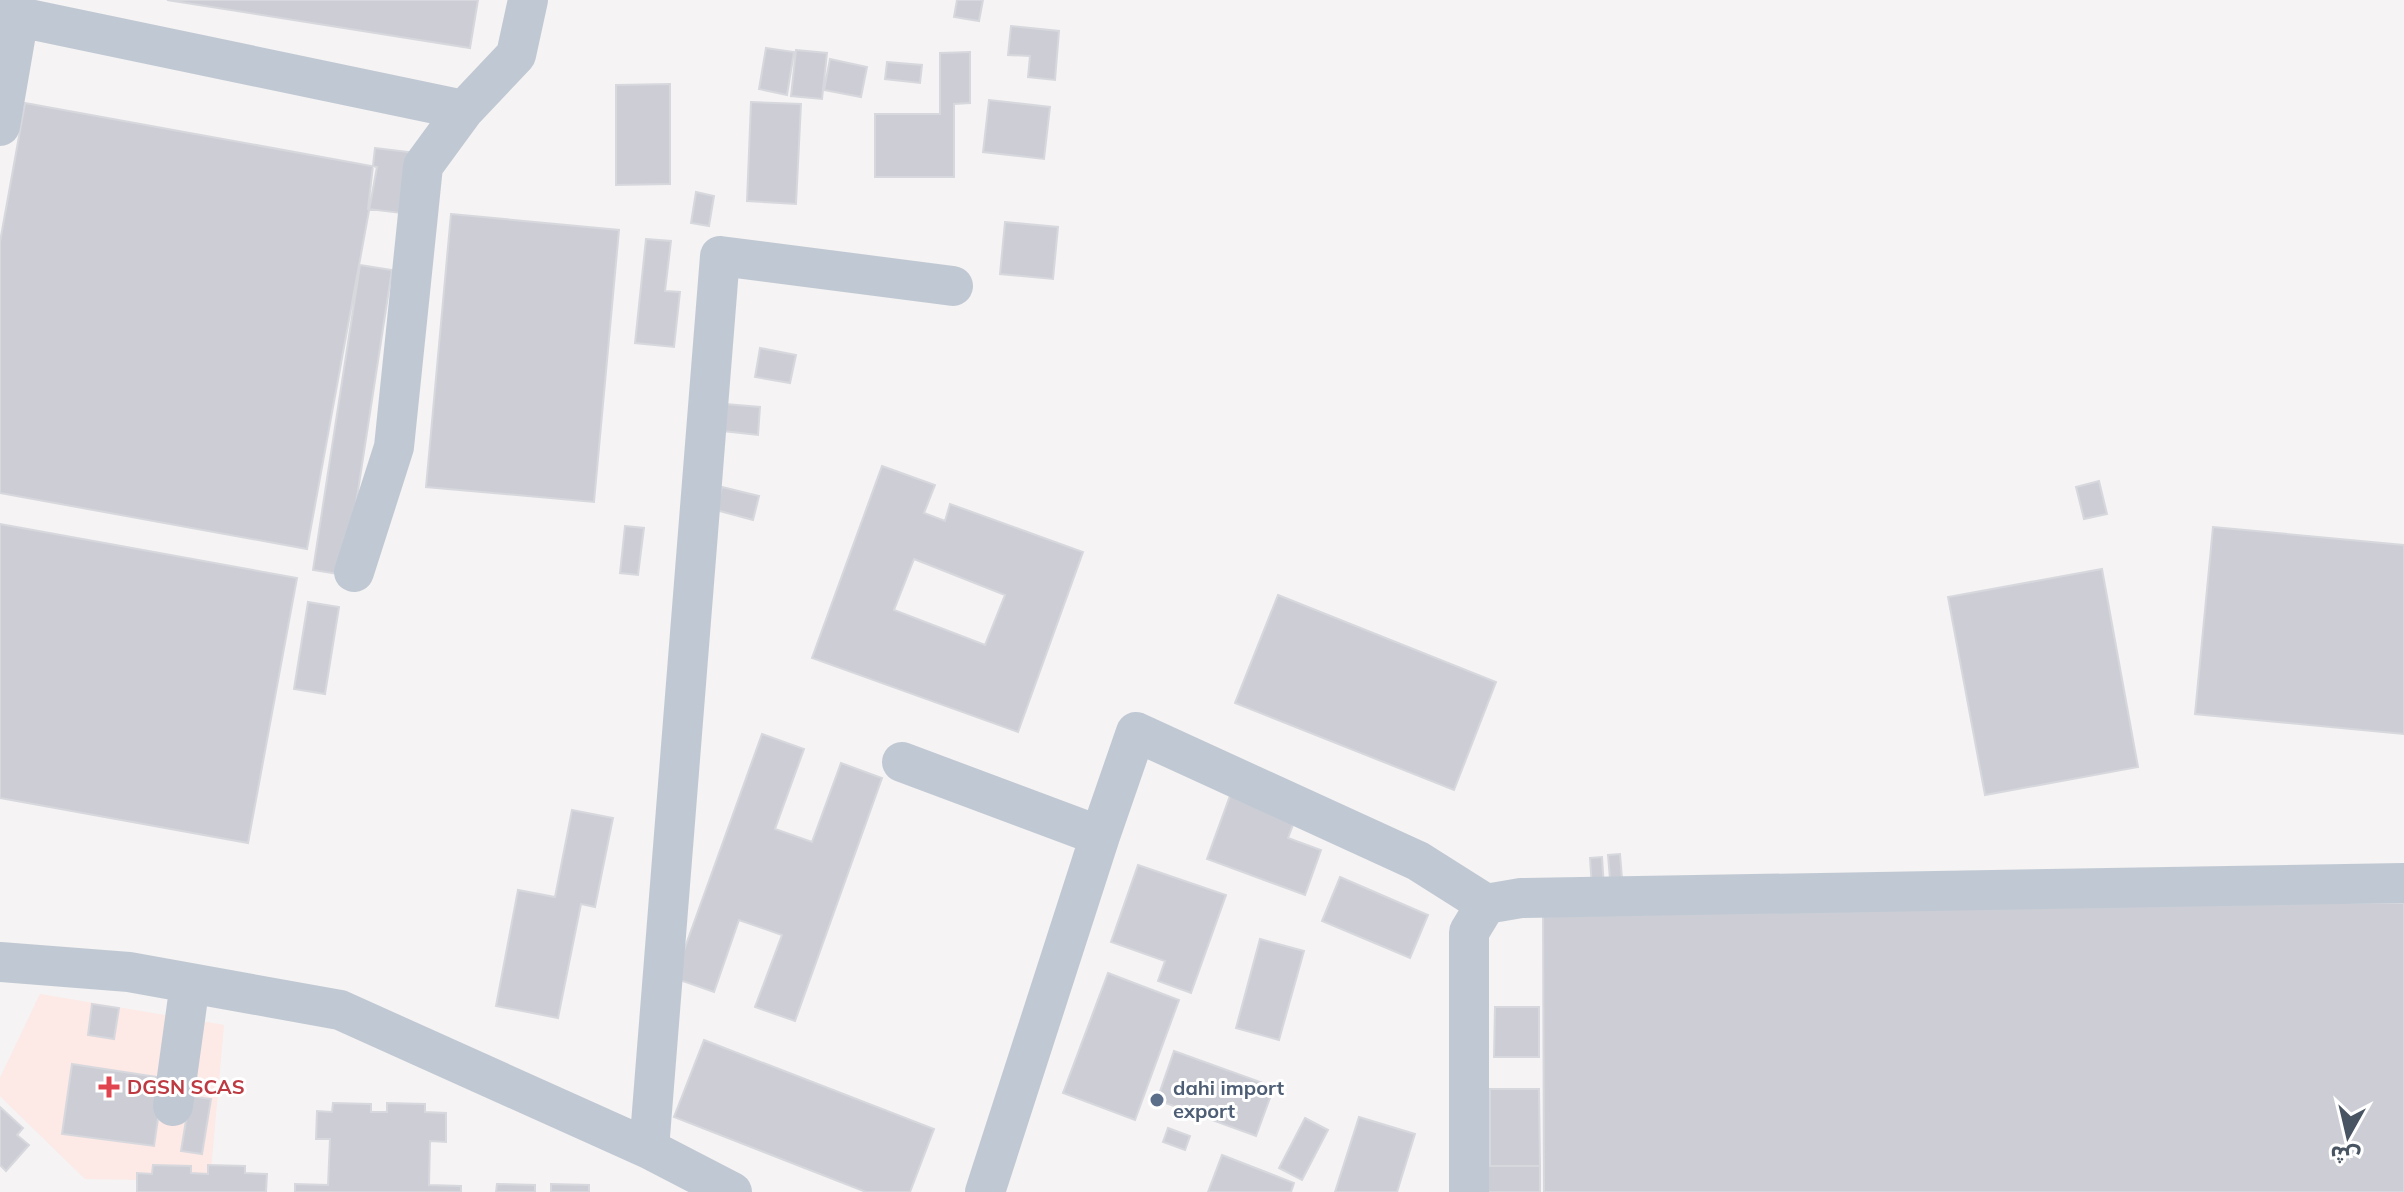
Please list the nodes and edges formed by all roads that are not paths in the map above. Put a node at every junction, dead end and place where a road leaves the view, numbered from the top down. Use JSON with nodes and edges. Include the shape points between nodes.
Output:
{"nodes":[{"id":1,"x":528,"y":0,"type":"edge"},
{"id":2,"x":10,"y":14,"type":"edge"},
{"id":3,"x":464,"y":110,"type":"junction"},
{"id":4,"x":0,"y":126,"type":"edge"},
{"id":5,"x":953,"y":286,"type":"dead end"},
{"id":6,"x":354,"y":572,"type":"dead end"},
{"id":7,"x":902,"y":762,"type":"dead end"},
{"id":8,"x":1100,"y":836,"type":"junction"},
{"id":9,"x":2404,"y":883,"type":"edge"},
{"id":10,"x":1486,"y":904,"type":"junction"},
{"id":11,"x":0,"y":962,"type":"edge"},
{"id":12,"x":190,"y":983,"type":"junction"},
{"id":13,"x":173,"y":1106,"type":"dead end"},
{"id":14,"x":649,"y":1149,"type":"junction"},
{"id":15,"x":732,"y":1192,"type":"edge"},
{"id":16,"x":985,"y":1192,"type":"edge"},
{"id":17,"x":1469,"y":1192,"type":"edge"}],
"edges":[{"from":1,"to":3,"type":"street","via":[[516,55]]},
{"from":2,"to":3,"type":"street"},
{"from":2,"to":4,"type":"street"},
{"from":3,"to":6,"type":"street","via":[[423,166],[394,447]]},
{"from":5,"to":14,"type":"street","via":[[720,256]]},
{"from":7,"to":8,"type":"street"},
{"from":8,"to":10,"type":"street","via":[[1136,732],[1418,861]]},
{"from":8,"to":16,"type":"street"},
{"from":9,"to":10,"type":"street","via":[[1521,898]]},
{"from":10,"to":17,"type":"street","via":[[1469,932]]},
{"from":11,"to":12,"type":"street","via":[[129,972]]},
{"from":12,"to":13,"type":"street"},
{"from":12,"to":14,"type":"street","via":[[340,1010]]},
{"from":14,"to":15,"type":"street"}]}
